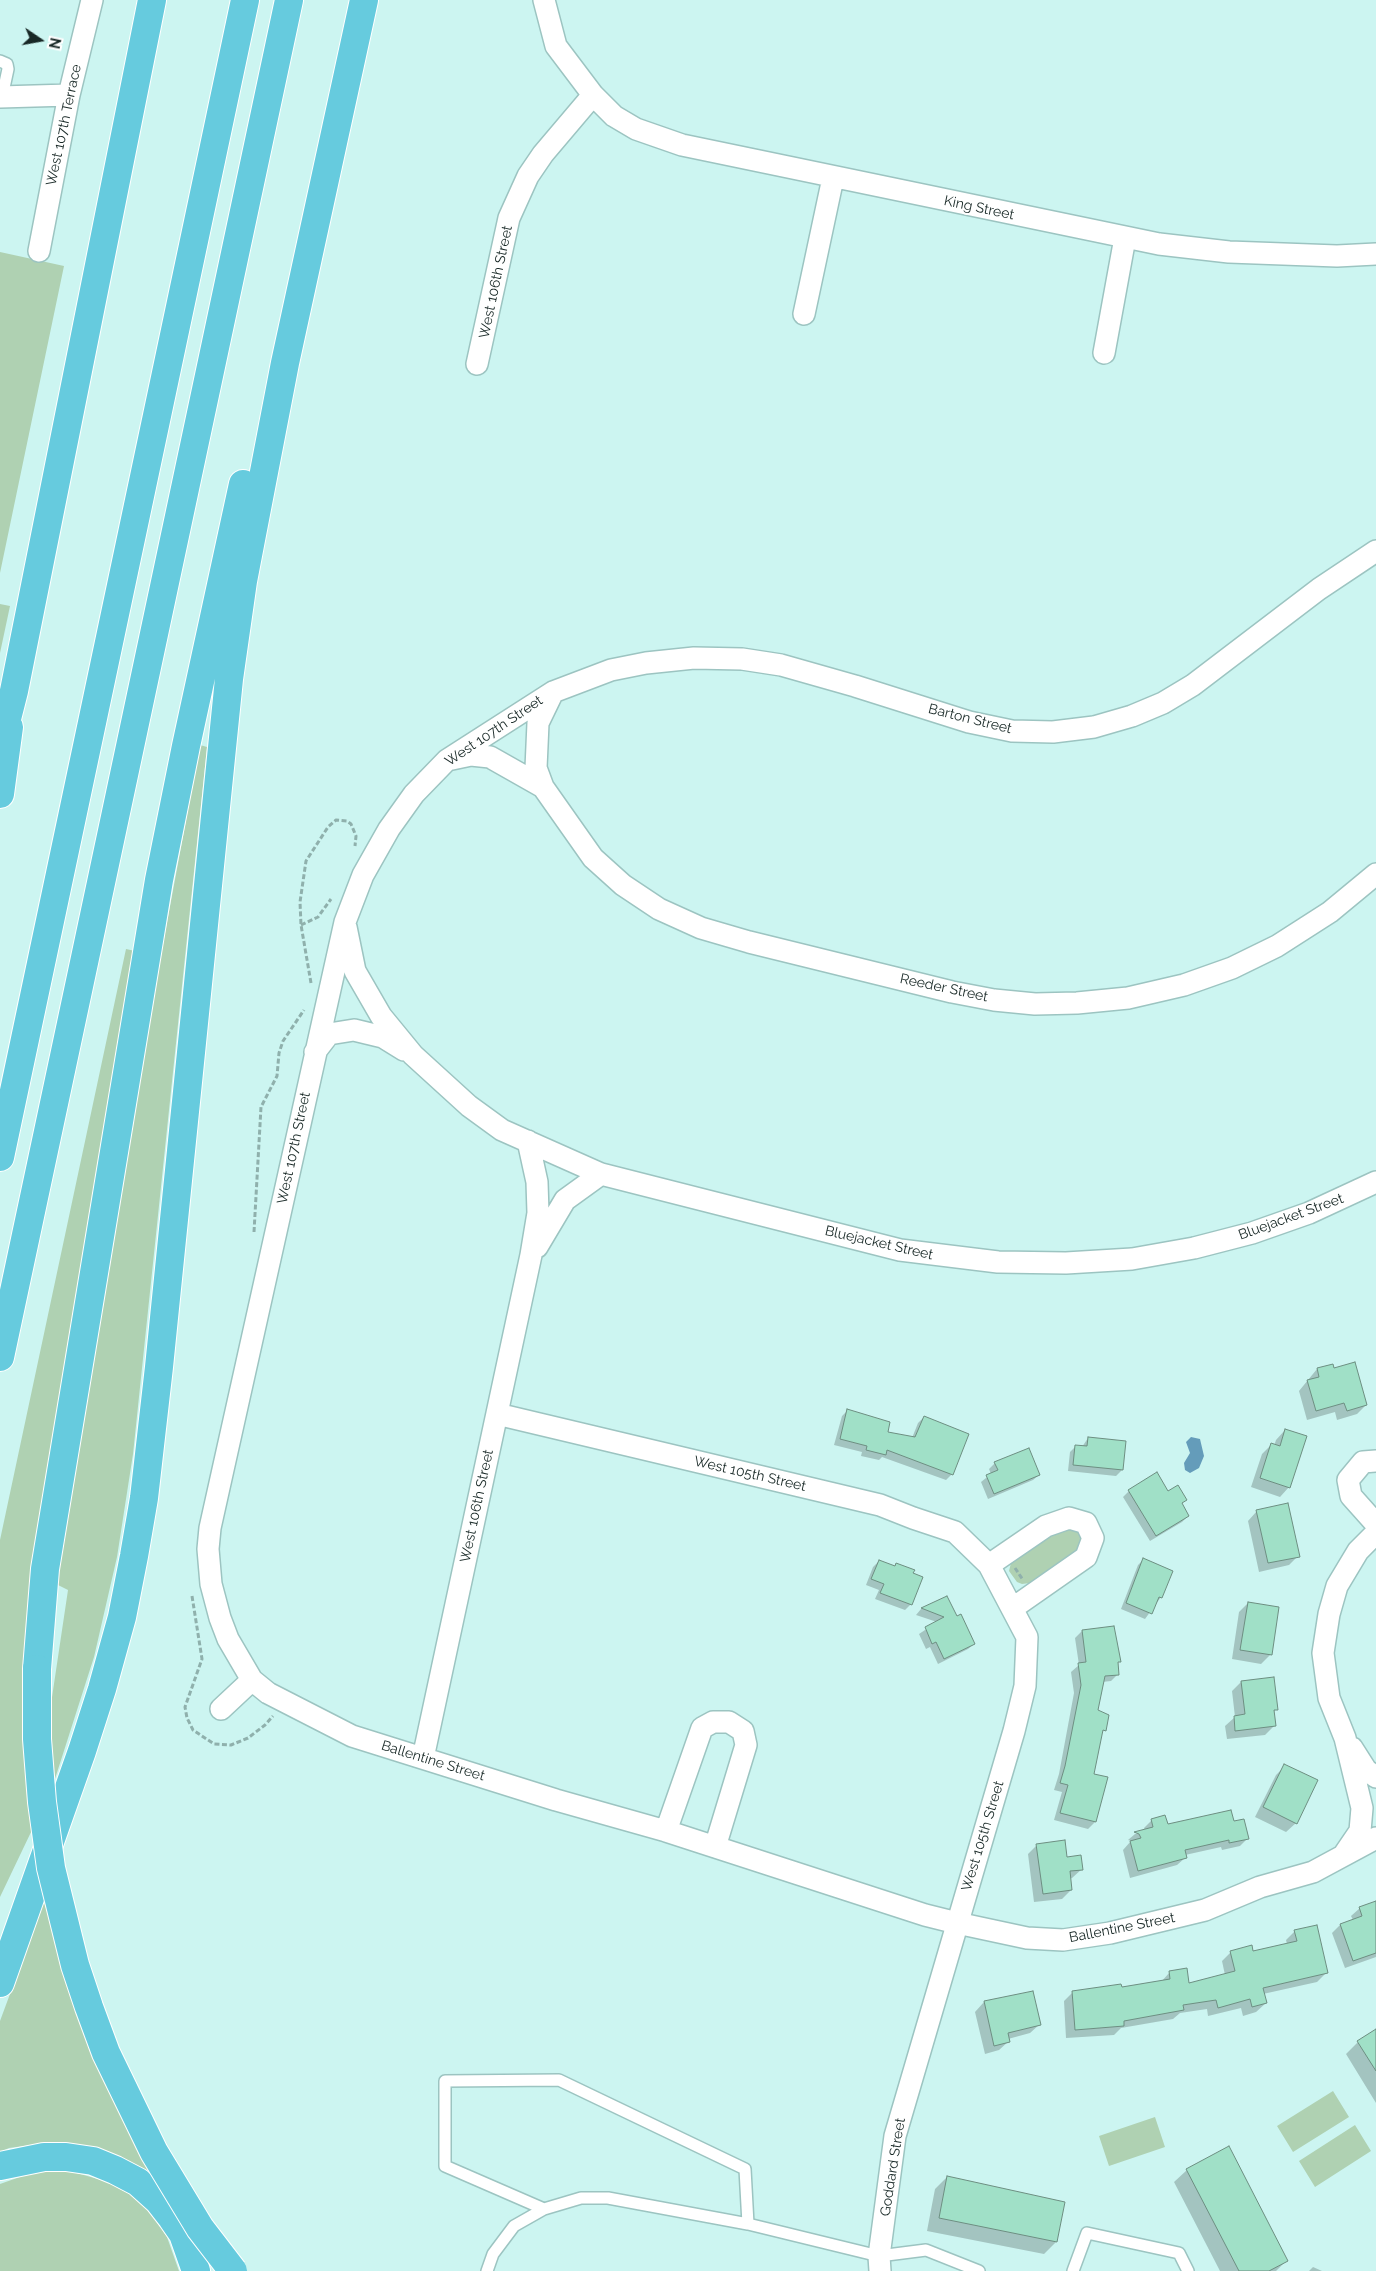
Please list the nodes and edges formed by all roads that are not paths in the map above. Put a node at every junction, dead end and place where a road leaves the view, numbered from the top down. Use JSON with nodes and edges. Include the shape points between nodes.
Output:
{"nodes":[{"id":1,"x":92,"y":0,"type":"edge"},
{"id":2,"x":152,"y":0,"type":"edge"},
{"id":3,"x":245,"y":0,"type":"edge"},
{"id":4,"x":289,"y":0,"type":"edge"},
{"id":5,"x":364,"y":0,"type":"edge"},
{"id":6,"x":544,"y":0,"type":"edge"},
{"id":7,"x":0,"y":61,"type":"edge"},
{"id":8,"x":69,"y":95,"type":"junction"},
{"id":9,"x":593,"y":95,"type":"junction"},
{"id":10,"x":1,"y":97,"type":"edge"},
{"id":11,"x":833,"y":178,"type":"junction"},
{"id":12,"x":1125,"y":238,"type":"junction"},
{"id":13,"x":39,"y":251,"type":"dead end"},
{"id":14,"x":1376,"y":254,"type":"edge"},
{"id":15,"x":804,"y":314,"type":"dead end"},
{"id":16,"x":1104,"y":353,"type":"dead end"},
{"id":17,"x":285,"y":363,"type":"junction"},
{"id":18,"x":477,"y":364,"type":"dead end"},
{"id":19,"x":1376,"y":551,"type":"edge"},
{"id":20,"x":14,"y":691,"type":"junction"},
{"id":21,"x":552,"y":692,"type":"junction"},
{"id":22,"x":0,"y":746,"type":"edge"},
{"id":23,"x":447,"y":760,"type":"junction"},
{"id":24,"x":543,"y":787,"type":"junction"},
{"id":25,"x":0,"y":794,"type":"edge"},
{"id":26,"x":1376,"y":874,"type":"edge"},
{"id":27,"x":345,"y":922,"type":"junction"},
{"id":28,"x":315,"y":1052,"type":"junction"},
{"id":29,"x":413,"y":1055,"type":"junction"},
{"id":30,"x":528,"y":1141,"type":"junction"},
{"id":31,"x":0,"y":1157,"type":"edge"},
{"id":32,"x":601,"y":1174,"type":"junction"},
{"id":33,"x":1376,"y":1182,"type":"edge"},
{"id":34,"x":531,"y":1255,"type":"junction"},
{"id":35,"x":0,"y":1357,"type":"edge"},
{"id":36,"x":497,"y":1414,"type":"junction"},
{"id":37,"x":1376,"y":1462,"type":"edge"},
{"id":38,"x":1376,"y":1524,"type":"edge"},
{"id":39,"x":1376,"y":1533,"type":"edge"},
{"id":40,"x":988,"y":1566,"type":"junction"},
{"id":41,"x":1013,"y":1608,"type":"junction"},
{"id":42,"x":252,"y":1680,"type":"junction"},
{"id":43,"x":222,"y":1709,"type":"dead end"},
{"id":44,"x":1345,"y":1738,"type":"junction"},
{"id":45,"x":423,"y":1758,"type":"junction"},
{"id":46,"x":1376,"y":1777,"type":"edge"},
{"id":47,"x":57,"y":1818,"type":"junction"},
{"id":48,"x":666,"y":1831,"type":"junction"},
{"id":49,"x":1376,"y":1838,"type":"edge"},
{"id":50,"x":715,"y":1847,"type":"junction"},
{"id":51,"x":1342,"y":1858,"type":"junction"},
{"id":52,"x":957,"y":1923,"type":"junction"},
{"id":53,"x":0,"y":1927,"type":"edge"},
{"id":54,"x":0,"y":1983,"type":"edge"},
{"id":55,"x":916,"y":2064,"type":"joint"},
{"id":56,"x":0,"y":2166,"type":"edge"},
{"id":57,"x":544,"y":2209,"type":"junction"},
{"id":58,"x":748,"y":2224,"type":"junction"},
{"id":59,"x":880,"y":2264,"type":"edge"},
{"id":60,"x":196,"y":2271,"type":"edge"},
{"id":61,"x":233,"y":2271,"type":"edge"},
{"id":62,"x":487,"y":2271,"type":"edge"},
{"id":63,"x":979,"y":2271,"type":"edge"},
{"id":64,"x":1073,"y":2271,"type":"edge"},
{"id":65,"x":1188,"y":2271,"type":"edge"}],
"edges":[{"from":1,"to":8,"type":"street","name":"West 107th Terrace"},
{"from":2,"to":20,"type":"highway"},
{"from":3,"to":31,"type":"highway"},
{"from":4,"to":35,"type":"highway"},
{"from":5,"to":17,"type":"highway"},
{"from":6,"to":9,"type":"street","via":[[556,46]]},
{"from":7,"to":10,"type":"lane","via":[[7,64],[8,69]]},
{"from":8,"to":10,"type":"street"},
{"from":8,"to":13,"type":"street","name":"West 107th Terrace"},
{"from":9,"to":11,"type":"street","name":"King Street","via":[[614,116],[636,129],[682,145]]},
{"from":9,"to":18,"type":"street","name":"West 106th Street","via":[[543,154],[528,176],[513,210]]},
{"from":11,"to":12,"type":"street","name":"King Street"},
{"from":11,"to":15,"type":"street"},
{"from":12,"to":14,"type":"street","name":"King Street","via":[[1229,252],[1337,256]]},
{"from":12,"to":16,"type":"street"},
{"from":17,"to":47,"type":"highway","via":[[243,582],[229,678],[142,1508],[122,1617],[82,1751]]},
{"from":17,"to":61,"type":"highway","bridge":true,"via":[[256,424],[159,880],[46,1560],[37,1669],[36,1739],[51,1868],[89,2008],[114,2070],[154,2152],[200,2228]]},
{"from":19,"to":21,"type":"street","name":"Barton Street","via":[[1163,703],[1094,727],[1053,732],[1012,731],[969,722],[781,665],[742,659],[646,662],[611,670]]},
{"from":20,"to":22,"type":"highway"},
{"from":20,"to":25,"type":"highway"},
{"from":21,"to":23,"type":"street","name":"West 107th Street"},
{"from":21,"to":24,"type":"street","name":"Reeder Street","via":[[538,724],[536,768]]},
{"from":23,"to":24,"type":"street","name":"Reeder Street","via":[[471,755],[490,757]]},
{"from":23,"to":27,"type":"street","name":"West 107th Street","via":[[414,794],[389,829],[363,874]]},
{"from":24,"to":26,"type":"street","name":"Reeder Street","via":[[593,858],[623,885],[659,908],[700,928],[994,1000],[1035,1004],[1077,1003],[1128,998],[1184,985],[1232,968],[1277,946],[1330,912]]},
{"from":27,"to":28,"type":"street","name":"West 107th Street"},
{"from":27,"to":29,"type":"street","name":"Bluejacket Street","via":[[355,971],[381,1016]]},
{"from":28,"to":29,"type":"street","name":"Bluejacket Street","via":[[329,1034],[354,1030],[383,1037]]},
{"from":28,"to":42,"type":"street","name":"West 107th Street","via":[[210,1528],[208,1549],[220,1618],[228,1640]]},
{"from":29,"to":30,"type":"street","name":"Bluejacket Street","via":[[469,1106],[502,1130]]},
{"from":30,"to":32,"type":"street","name":"Bluejacket Street"},
{"from":30,"to":34,"type":"street","name":"West 106th Street","via":[[537,1182],[538,1213]]},
{"from":32,"to":33,"type":"street","name":"Bluejacket Street","via":[[900,1250],[998,1262],[1066,1264],[1132,1258],[1242,1236],[1309,1213]]},
{"from":32,"to":34,"type":"street","name":"West 106th Street","via":[[565,1200]]},
{"from":34,"to":36,"type":"street","name":"West 106th Street"},
{"from":36,"to":40,"type":"street","name":"West 105th Street","via":[[880,1505],[955,1532]]},
{"from":36,"to":45,"type":"street","name":"West 106th Street"},
{"from":37,"to":38,"type":"street","via":[[1363,1462],[1348,1480],[1351,1496]]},
{"from":39,"to":44,"type":"street","via":[[1358,1551],[1337,1586],[1323,1653],[1328,1698]]},
{"from":40,"to":41,"type":"street","name":"West 105th Street"},
{"from":40,"to":41,"type":"street","via":[[1046,1526],[1069,1518],[1086,1523],[1093,1538],[1086,1557]]},
{"from":41,"to":52,"type":"street","name":"West 105th Street","via":[[1027,1637],[1025,1686]]},
{"from":42,"to":43,"type":"street"},
{"from":42,"to":45,"type":"street","name":"Ballentine Street","via":[[268,1692],[352,1736]]},
{"from":44,"to":46,"type":"street","via":[[1366,1770]]},
{"from":44,"to":51,"type":"street","via":[[1362,1808],[1360,1831]]},
{"from":45,"to":48,"type":"street","name":"Ballentine Street"},
{"from":47,"to":53,"type":"highway"},
{"from":47,"to":54,"type":"highway"},
{"from":48,"to":50,"type":"street","name":"Ballentine Street"},
{"from":48,"to":50,"type":"street","via":[[702,1728],[713,1722],[729,1722],[743,1731],[746,1745]]},
{"from":49,"to":51,"type":"street","name":"Ballentine Street"},
{"from":50,"to":52,"type":"street","name":"Ballentine Street"},
{"from":51,"to":52,"type":"street","name":"Ballentine Street","via":[[1313,1872],[1260,1887],[1205,1910],[1110,1933],[1063,1940],[1027,1938]]},
{"from":52,"to":55,"type":"street","name":"West 105th Street"},
{"from":55,"to":59,"type":"street","name":"Goddard Street","via":[[895,2136]]},
{"from":56,"to":60,"type":"highway","via":[[44,2156],[66,2157],[93,2161],[138,2182],[158,2200],[183,2234]]},
{"from":57,"to":58,"type":"lane","via":[[581,2198],[608,2198]]},
{"from":57,"to":58,"type":"lane","via":[[446,2166],[445,2081],[559,2080],[745,2169]]},
{"from":57,"to":62,"type":"lane","via":[[514,2226],[493,2254]]},
{"from":58,"to":59,"type":"lane"},
{"from":59,"to":63,"type":"lane","via":[[926,2250]]},
{"from":64,"to":65,"type":"lane","via":[[1087,2233],[1179,2253]]}]}
